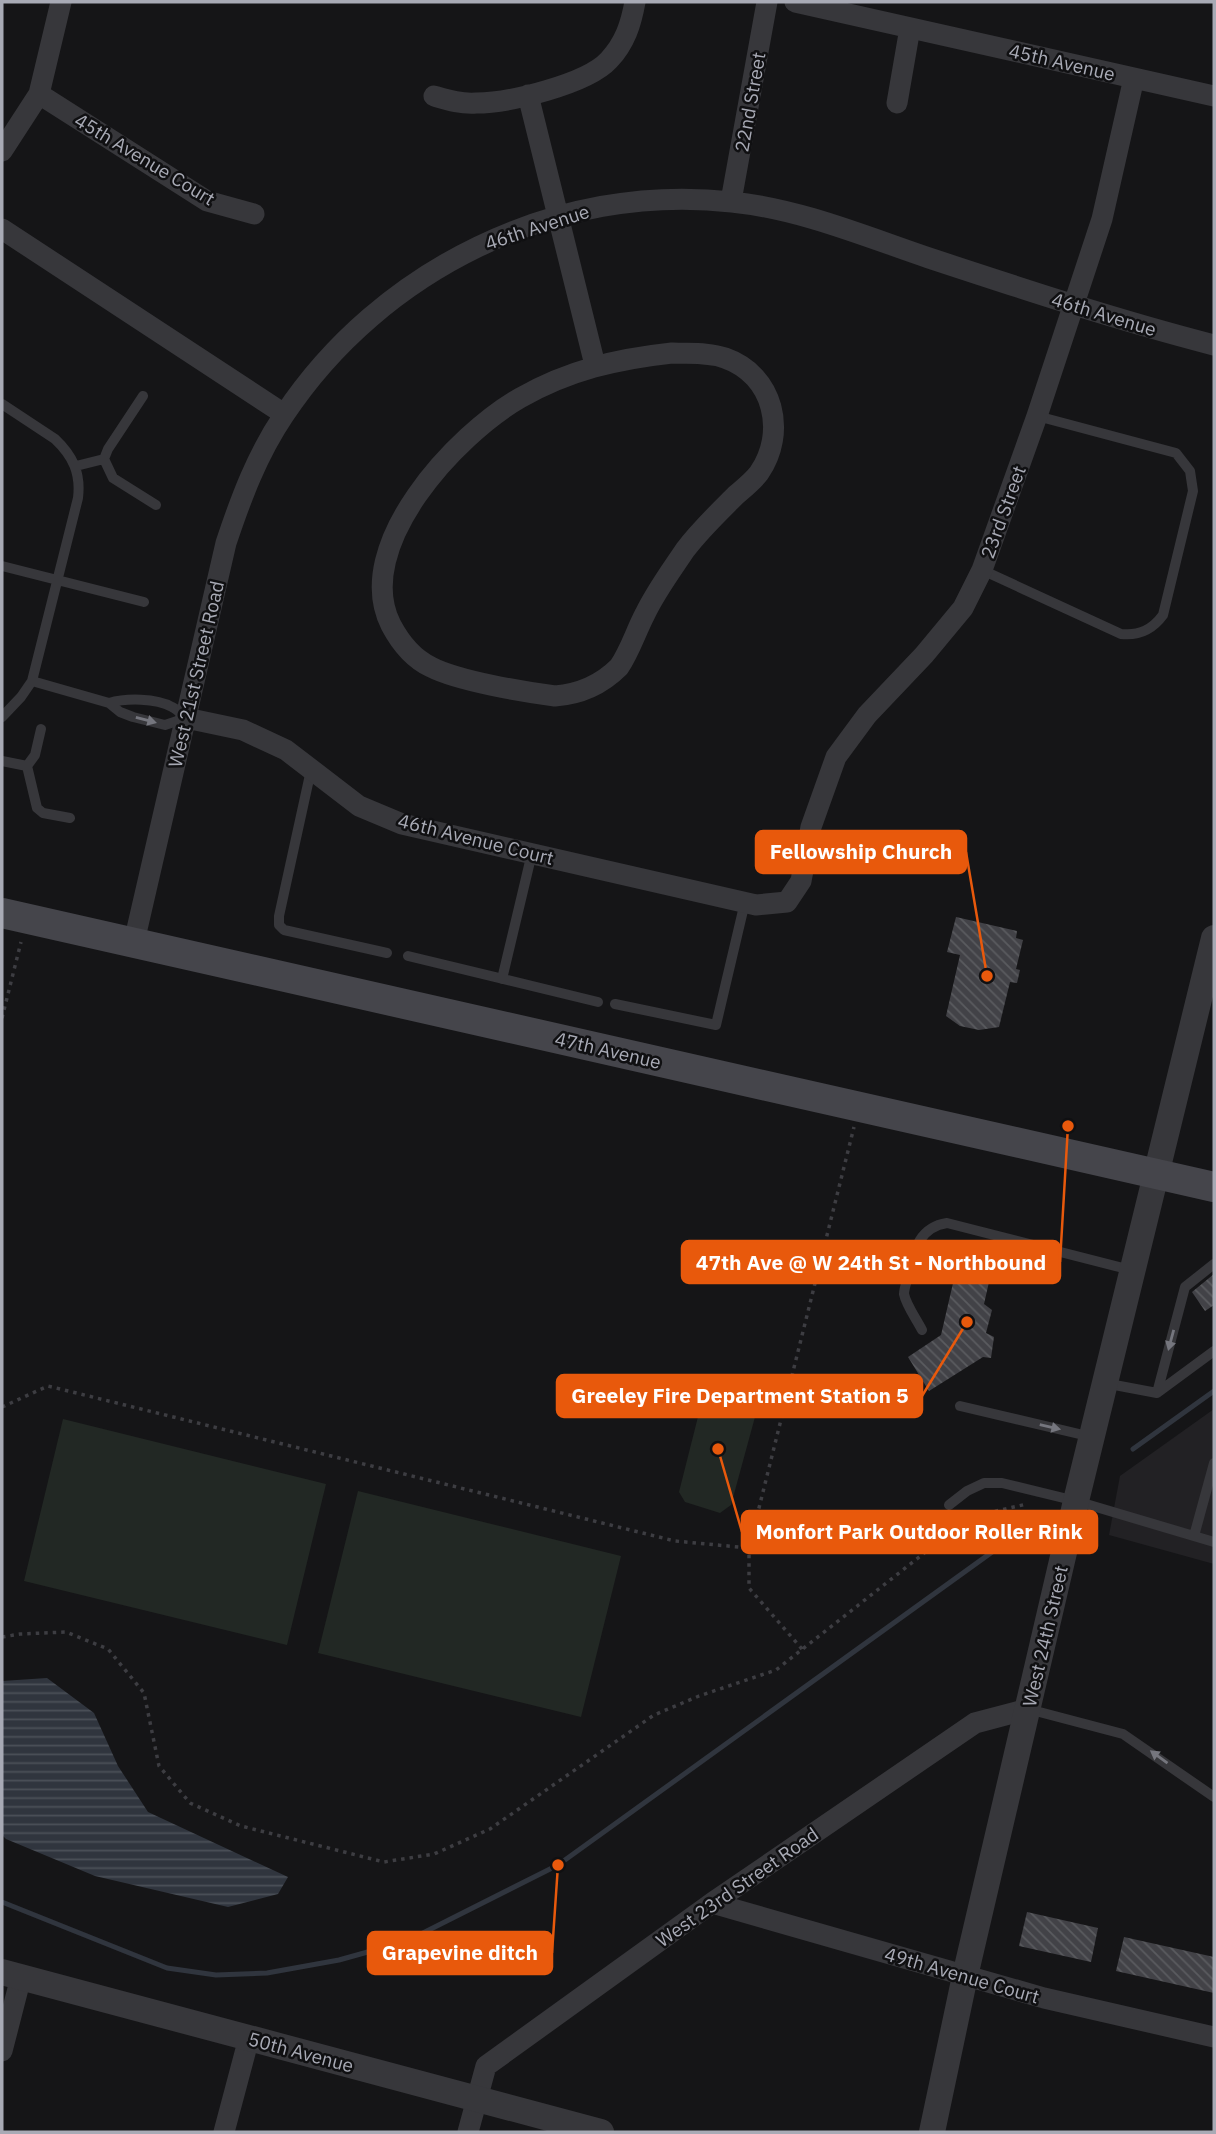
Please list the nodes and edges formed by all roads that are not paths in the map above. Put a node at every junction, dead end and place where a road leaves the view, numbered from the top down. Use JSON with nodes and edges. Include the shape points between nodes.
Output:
{"nodes":[{"id":1,"x":61,"y":2,"type":"edge"},
{"id":2,"x":635,"y":2,"type":"edge"},
{"id":3,"x":767,"y":2,"type":"edge"},
{"id":4,"x":795,"y":2,"type":"edge"},
{"id":5,"x":910,"y":28,"type":"junction"},
{"id":6,"x":1134,"y":78,"type":"junction"},
{"id":7,"x":39,"y":94,"type":"junction"},
{"id":8,"x":434,"y":96,"type":"dead end"},
{"id":9,"x":1214,"y":96,"type":"edge"},
{"id":10,"x":897,"y":103,"type":"dead end"},
{"id":11,"x":531,"y":105,"type":"junction"},
{"id":12,"x":2,"y":151,"type":"edge"},
{"id":13,"x":732,"y":201,"type":"junction"},
{"id":14,"x":254,"y":214,"type":"dead end"},
{"id":15,"x":559,"y":215,"type":"junction"},
{"id":16,"x":2,"y":229,"type":"edge"},
{"id":17,"x":1074,"y":306,"type":"junction"},
{"id":18,"x":1214,"y":345,"type":"edge"},
{"id":19,"x":595,"y":365,"type":"junction"},
{"id":20,"x":143,"y":396,"type":"dead end"},
{"id":21,"x":2,"y":404,"type":"edge"},
{"id":22,"x":284,"y":414,"type":"junction"},
{"id":23,"x":1037,"y":415,"type":"junction"},
{"id":24,"x":104,"y":459,"type":"junction"},
{"id":25,"x":76,"y":466,"type":"junction"},
{"id":26,"x":156,"y":505,"type":"dead end"},
{"id":27,"x":2,"y":566,"type":"edge"},
{"id":28,"x":982,"y":570,"type":"junction"},
{"id":29,"x":57,"y":581,"type":"junction"},
{"id":30,"x":144,"y":602,"type":"dead end"},
{"id":31,"x":32,"y":681,"type":"junction"},
{"id":32,"x":109,"y":703,"type":"junction"},
{"id":33,"x":2,"y":717,"type":"edge"},
{"id":34,"x":186,"y":718,"type":"junction"},
{"id":35,"x":41,"y":729,"type":"dead end"},
{"id":36,"x":2,"y":761,"type":"edge"},
{"id":37,"x":27,"y":766,"type":"junction"},
{"id":38,"x":311,"y":770,"type":"junction"},
{"id":39,"x":70,"y":818,"type":"dead end"},
{"id":40,"x":532,"y":853,"type":"junction"},
{"id":41,"x":745,"y":902,"type":"junction"},
{"id":42,"x":787,"y":902,"type":"joint"},
{"id":43,"x":2,"y":913,"type":"edge"},
{"id":44,"x":1214,"y":938,"type":"edge"},
{"id":45,"x":134,"y":942,"type":"junction"},
{"id":46,"x":387,"y":953,"type":"dead end"},
{"id":47,"x":408,"y":956,"type":"dead end"},
{"id":48,"x":502,"y":979,"type":"junction"},
{"id":49,"x":598,"y":1002,"type":"dead end"},
{"id":50,"x":615,"y":1004,"type":"dead end"},
{"id":51,"x":1156,"y":1174,"type":"junction"},
{"id":52,"x":1214,"y":1188,"type":"edge"},
{"id":53,"x":1214,"y":1264,"type":"edge"},
{"id":54,"x":1132,"y":1270,"type":"junction"},
{"id":55,"x":922,"y":1329,"type":"dead end"},
{"id":56,"x":1214,"y":1350,"type":"edge"},
{"id":57,"x":1104,"y":1383,"type":"junction"},
{"id":58,"x":1157,"y":1394,"type":"junction"},
{"id":59,"x":960,"y":1406,"type":"dead end"},
{"id":60,"x":1092,"y":1437,"type":"junction"},
{"id":61,"x":1214,"y":1463,"type":"edge"},
{"id":62,"x":1076,"y":1501,"type":"junction"},
{"id":63,"x":949,"y":1505,"type":"dead end"},
{"id":64,"x":1194,"y":1536,"type":"junction"},
{"id":65,"x":1214,"y":1542,"type":"edge"},
{"id":66,"x":1028,"y":1709,"type":"junction"},
{"id":67,"x":1214,"y":1797,"type":"edge"},
{"id":68,"x":712,"y":1903,"type":"junction"},
{"id":69,"x":12,"y":1974,"type":"edge"},
{"id":70,"x":965,"y":1976,"type":"junction"},
{"id":71,"x":249,"y":2038,"type":"junction"},
{"id":72,"x":1214,"y":2038,"type":"edge"},
{"id":73,"x":2,"y":2051,"type":"edge"},
{"id":74,"x":477,"y":2099,"type":"junction"},
{"id":75,"x":224,"y":2132,"type":"edge"},
{"id":76,"x":468,"y":2132,"type":"edge"},
{"id":77,"x":601,"y":2132,"type":"edge"},
{"id":78,"x":932,"y":2132,"type":"edge"}],
"edges":[{"from":1,"to":7,"type":"street"},
{"from":2,"to":11,"type":"street","via":[[626,36],[608,61]]},
{"from":3,"to":13,"type":"street","name":"22nd Street"},
{"from":4,"to":5,"type":"street","name":"45th Avenue"},
{"from":5,"to":6,"type":"street","name":"45th Avenue"},
{"from":5,"to":10,"type":"street"},
{"from":6,"to":9,"type":"street","name":"45th Avenue"},
{"from":6,"to":17,"type":"street","name":"23rd Street","via":[[1102,219]]},
{"from":7,"to":12,"type":"street"},
{"from":7,"to":14,"type":"street","name":"45th Avenue Court","via":[[207,201]]},
{"from":8,"to":11,"type":"street","via":[[473,104]]},
{"from":11,"to":15,"type":"street"},
{"from":13,"to":15,"type":"street","name":"46th Avenue","via":[[636,202]]},
{"from":13,"to":17,"type":"street","name":"46th Avenue","via":[[817,220]]},
{"from":15,"to":19,"type":"street"},
{"from":15,"to":22,"type":"street","name":"46th Avenue","via":[[475,248],[389,301],[324,363]]},
{"from":16,"to":22,"type":"street"},
{"from":17,"to":18,"type":"street","name":"46th Avenue"},
{"from":17,"to":23,"type":"street","name":"23rd Street"},
{"from":19,"to":19,"type":"street","via":[[554,379],[488,418],[433,472],[400,527],[382,574],[384,604],[396,634],[430,667],[540,694],[570,695],[589,689],[619,667],[663,582],[688,546],[757,476],[768,458],[774,440],[772,408],[754,376],[740,365],[725,358],[672,353]]},
{"from":20,"to":24,"type":"lane"},
{"from":21,"to":25,"type":"lane","via":[[55,439]]},
{"from":22,"to":34,"type":"street","name":"West 21st Street Road","via":[[261,453],[226,543]]},
{"from":23,"to":28,"type":"street","name":"23rd Street"},
{"from":23,"to":28,"type":"lane","via":[[1176,453],[1190,471],[1193,491],[1163,615],[1144,632],[1121,634]]},
{"from":24,"to":25,"type":"lane"},
{"from":24,"to":26,"type":"lane","via":[[113,478]]},
{"from":25,"to":29,"type":"lane","via":[[78,498]]},
{"from":27,"to":29,"type":"lane"},
{"from":28,"to":42,"type":"street","name":"23rd Street","via":[[963,608],[867,715],[836,757],[811,827],[801,881]]},
{"from":29,"to":30,"type":"lane"},
{"from":29,"to":31,"type":"lane"},
{"from":31,"to":32,"type":"lane"},
{"from":31,"to":33,"type":"lane"},
{"from":32,"to":34,"type":"lane","via":[[124,698],[172,706]]},
{"from":32,"to":34,"type":"lane","one_way":true,"via":[[120,712],[165,726]]},
{"from":34,"to":38,"type":"street","name":"46th Avenue Court","via":[[243,730],[286,750]]},
{"from":34,"to":45,"type":"street","name":"West 21st Street Road"},
{"from":35,"to":37,"type":"lane","via":[[35,755]]},
{"from":36,"to":37,"type":"lane"},
{"from":37,"to":39,"type":"lane","via":[[37,808]]},
{"from":38,"to":40,"type":"street","name":"46th Avenue Court","via":[[359,806],[402,824]]},
{"from":38,"to":46,"type":"lane","via":[[279,925],[293,933]]},
{"from":40,"to":41,"type":"street","name":"46th Avenue Court"},
{"from":40,"to":48,"type":"lane"},
{"from":41,"to":42,"type":"street","name":"46th Avenue Court"},
{"from":41,"to":50,"type":"lane","via":[[716,1026]]},
{"from":43,"to":45,"type":"main road","name":"47th Avenue"},
{"from":44,"to":51,"type":"street","name":"West 24th Street"},
{"from":45,"to":51,"type":"main road","name":"47th Avenue"},
{"from":47,"to":48,"type":"lane"},
{"from":48,"to":49,"type":"lane"},
{"from":51,"to":52,"type":"main road","name":"47th Avenue"},
{"from":51,"to":54,"type":"street","name":"West 24th Street"},
{"from":53,"to":58,"type":"lane","one_way":true,"via":[[1185,1287]]},
{"from":54,"to":55,"type":"lane","via":[[947,1223],[936,1225],[920,1239],[914,1252],[904,1295]]},
{"from":54,"to":57,"type":"street","name":"West 24th Street"},
{"from":56,"to":58,"type":"lane"},
{"from":57,"to":58,"type":"lane"},
{"from":57,"to":60,"type":"street","name":"West 24th Street"},
{"from":59,"to":60,"type":"lane","one_way":true},
{"from":60,"to":62,"type":"street","name":"West 24th Street"},
{"from":61,"to":64,"type":"lane"},
{"from":62,"to":63,"type":"lane","via":[[984,1483]]},
{"from":62,"to":64,"type":"lane"},
{"from":62,"to":66,"type":"street","name":"West 24th Street"},
{"from":64,"to":65,"type":"lane"},
{"from":67,"to":66,"type":"lane","one_way":true,"via":[[1124,1734]]},
{"from":66,"to":68,"type":"street","name":"West 23rd Street Road","via":[[975,1723]]},
{"from":66,"to":70,"type":"street","name":"West 24th Street"},
{"from":68,"to":70,"type":"street","name":"49th Avenue Court"},
{"from":68,"to":74,"type":"street","name":"West 23rd Street Road","via":[[486,2067]]},
{"from":69,"to":71,"type":"street","name":"50th Avenue"},
{"from":69,"to":73,"type":"street"},
{"from":70,"to":72,"type":"street","name":"49th Avenue Court"},
{"from":70,"to":78,"type":"street","name":"West 24th Street"},
{"from":71,"to":74,"type":"street","name":"50th Avenue"},
{"from":71,"to":75,"type":"street"},
{"from":74,"to":76,"type":"street","name":"West 23rd Street Road"},
{"from":74,"to":77,"type":"street","name":"50th Avenue"}]}
